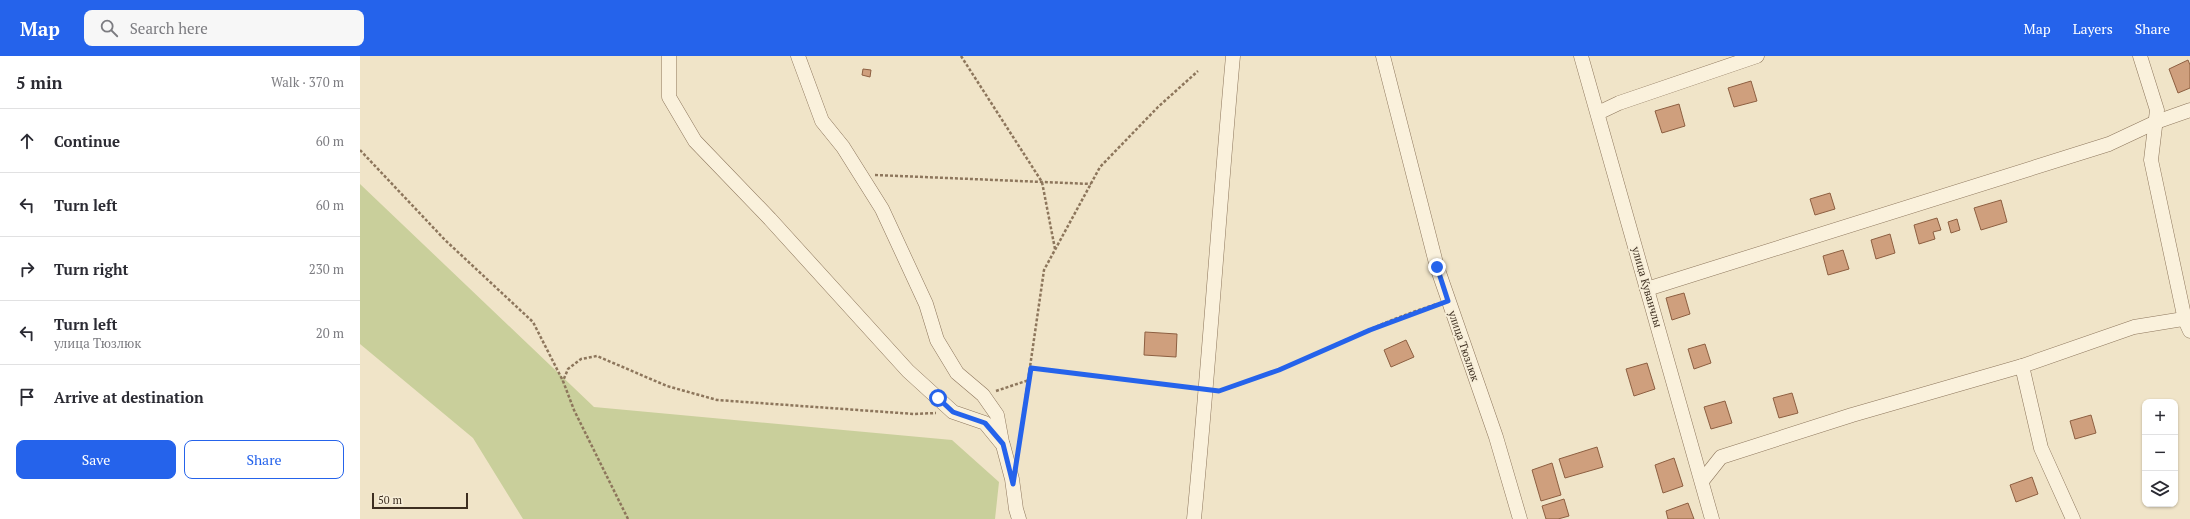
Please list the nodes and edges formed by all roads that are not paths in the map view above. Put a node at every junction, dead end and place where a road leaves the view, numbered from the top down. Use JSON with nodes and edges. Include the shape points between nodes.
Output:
{"nodes":[{"id":1,"x":669,"y":56,"type":"edge"},
{"id":2,"x":798,"y":56,"type":"edge"},
{"id":3,"x":1233,"y":56,"type":"edge"},
{"id":4,"x":1383,"y":56,"type":"edge"},
{"id":5,"x":1581,"y":56,"type":"edge"},
{"id":6,"x":1757,"y":56,"type":"edge"},
{"id":7,"x":2140,"y":56,"type":"edge"},
{"id":8,"x":2190,"y":110,"type":"edge"},
{"id":9,"x":1598,"y":113,"type":"junction"},
{"id":10,"x":2156,"y":122,"type":"junction"},
{"id":11,"x":1648,"y":289,"type":"junction"},
{"id":12,"x":2188,"y":323,"type":"edge"},
{"id":13,"x":2022,"y":366,"type":"junction"},
{"id":14,"x":1003,"y":444,"type":"junction"},
{"id":15,"x":1702,"y":481,"type":"junction"},
{"id":16,"x":1016,"y":516,"type":"edge"},
{"id":17,"x":1194,"y":519,"type":"edge"},
{"id":18,"x":1520,"y":519,"type":"edge"},
{"id":19,"x":1712,"y":519,"type":"edge"},
{"id":20,"x":2073,"y":519,"type":"edge"}],
"edges":[{"from":1,"to":14,"type":"street","via":[[669,97],[695,141],[770,219],[908,371],[953,412],[985,423]]},
{"from":2,"to":14,"type":"street","via":[[822,121],[843,147],[882,209],[926,304],[937,340],[957,373],[983,395],[997,415]]},
{"from":3,"to":17,"type":"street","via":[[1217,228],[1207,389]]},
{"from":4,"to":18,"type":"street","name":"улица Тюзлюк","via":[[1437,267],[1496,437]]},
{"from":5,"to":9,"type":"street","name":"улица Куванчлы"},
{"from":6,"to":9,"type":"street","via":[[1619,103]]},
{"from":7,"to":10,"type":"street","via":[[2157,110]]},
{"from":8,"to":10,"type":"street"},
{"from":9,"to":11,"type":"street","name":"улица Куванчлы"},
{"from":10,"to":11,"type":"street","via":[[2109,144]]},
{"from":10,"to":12,"type":"street","via":[[2151,160]]},
{"from":11,"to":15,"type":"street","name":"улица Куванчлы"},
{"from":12,"to":13,"type":"street","via":[[2134,327]]},
{"from":13,"to":15,"type":"street","via":[[1852,415],[1721,457]]},
{"from":13,"to":20,"type":"street","via":[[2041,448]]},
{"from":14,"to":16,"type":"street","via":[[1012,479]]},
{"from":15,"to":19,"type":"street","name":"улица Куванчлы"}]}
